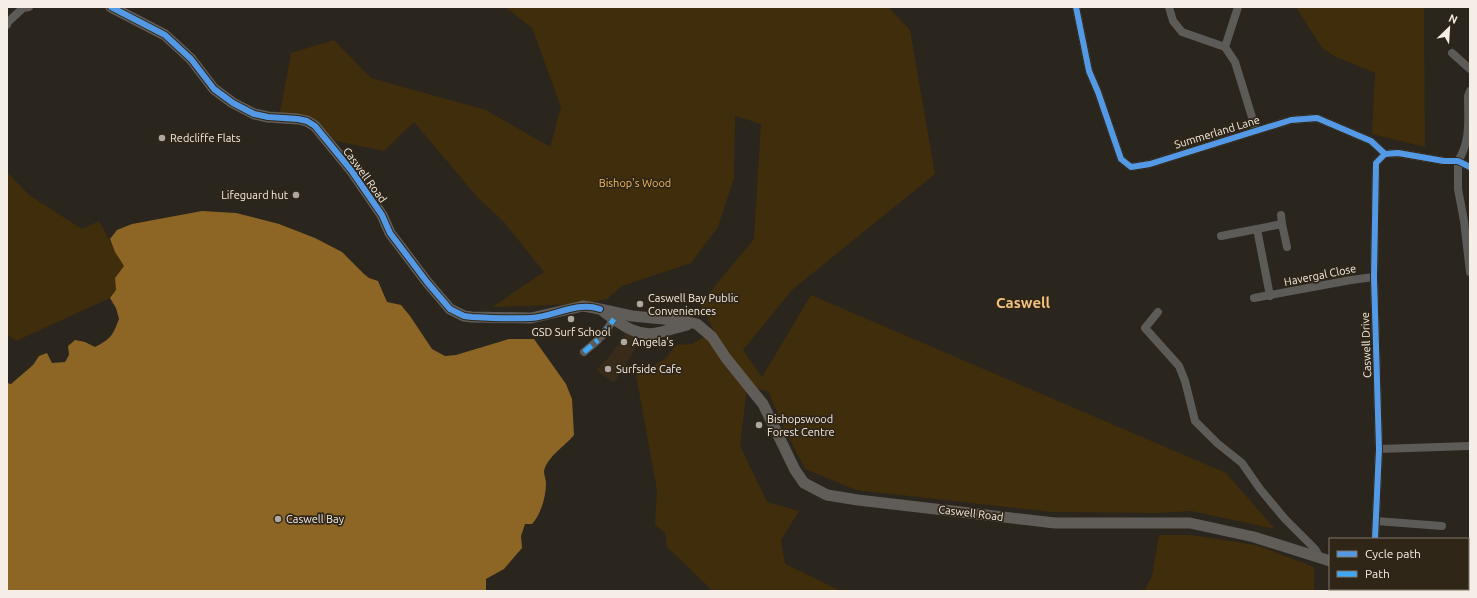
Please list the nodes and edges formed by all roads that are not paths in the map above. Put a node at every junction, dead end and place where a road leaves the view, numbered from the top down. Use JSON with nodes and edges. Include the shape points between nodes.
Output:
{"nodes":[{"id":1,"x":29,"y":7,"type":"edge"},
{"id":2,"x":111,"y":7,"type":"edge"},
{"id":3,"x":1076,"y":7,"type":"edge"},
{"id":4,"x":1169,"y":7,"type":"edge"},
{"id":5,"x":1238,"y":7,"type":"edge"},
{"id":6,"x":7,"y":25,"type":"edge"},
{"id":7,"x":1225,"y":47,"type":"junction"},
{"id":8,"x":1452,"y":53,"type":"dead end"},
{"id":9,"x":1470,"y":69,"type":"edge"},
{"id":10,"x":1470,"y":91,"type":"edge"},
{"id":11,"x":1256,"y":130,"type":"junction"},
{"id":12,"x":1384,"y":154,"type":"junction"},
{"id":13,"x":1458,"y":161,"type":"junction"},
{"id":14,"x":1470,"y":167,"type":"edge"},
{"id":15,"x":1281,"y":215,"type":"dead end"},
{"id":16,"x":1282,"y":224,"type":"junction"},
{"id":17,"x":1257,"y":229,"type":"junction"},
{"id":18,"x":1221,"y":236,"type":"dead end"},
{"id":19,"x":1287,"y":247,"type":"dead end"},
{"id":20,"x":1470,"y":272,"type":"edge"},
{"id":21,"x":1374,"y":277,"type":"junction"},
{"id":22,"x":1270,"y":296,"type":"junction"},
{"id":23,"x":1254,"y":298,"type":"dead end"},
{"id":24,"x":600,"y":309,"type":"junction"},
{"id":25,"x":1158,"y":312,"type":"dead end"},
{"id":26,"x":614,"y":319,"type":"junction"},
{"id":27,"x":697,"y":324,"type":"junction"},
{"id":28,"x":584,"y":352,"type":"dead end"},
{"id":29,"x":1470,"y":446,"type":"edge"},
{"id":30,"x":1380,"y":449,"type":"junction"},
{"id":31,"x":1376,"y":521,"type":"junction"},
{"id":32,"x":1442,"y":526,"type":"dead end"},
{"id":33,"x":1375,"y":538,"type":"edge"},
{"id":34,"x":1326,"y":560,"type":"edge"}],
"edges":[{"from":1,"to":6,"type":"street","via":[[23,8]]},
{"from":2,"to":24,"type":"main road","name":"Caswell Road","via":[[165,35],[191,59],[214,89],[233,103],[254,114],[298,119],[315,126],[351,170],[382,215],[389,232],[454,312],[472,317],[532,318],[578,307]]},
{"from":3,"to":11,"type":"street","name":"Summerland Lane","via":[[1089,71],[1121,159],[1131,167],[1150,164]]},
{"from":4,"to":7,"type":"street","via":[[1173,21],[1182,32]]},
{"from":5,"to":7,"type":"street"},
{"from":7,"to":11,"type":"street","via":[[1235,62]]},
{"from":8,"to":9,"type":"street"},
{"from":10,"to":13,"type":"street","via":[[1466,146]]},
{"from":11,"to":12,"type":"street","name":"Summerland Lane","via":[[1291,120],[1317,118],[1371,141]]},
{"from":12,"to":13,"type":"street","via":[[1398,153]]},
{"from":12,"to":21,"type":"street","name":"Caswell Drive","via":[[1376,163]]},
{"from":13,"to":14,"type":"street"},
{"from":13,"to":20,"type":"street","via":[[1458,189]]},
{"from":15,"to":16,"type":"street"},
{"from":16,"to":17,"type":"street"},
{"from":16,"to":19,"type":"street"},
{"from":17,"to":18,"type":"street"},
{"from":17,"to":22,"type":"street"},
{"from":21,"to":22,"type":"street","name":"Havergal Close"},
{"from":21,"to":30,"type":"street","name":"Caswell Drive"},
{"from":22,"to":23,"type":"street","name":"Havergal Close"},
{"from":24,"to":26,"type":"main road","name":"Caswell Road"},
{"from":24,"to":27,"type":"main road","name":"Caswell Road","via":[[632,316]]},
{"from":25,"to":34,"type":"street","via":[[1145,328],[1179,366],[1195,421],[1242,463],[1285,519]]},
{"from":26,"to":27,"type":"main road","name":"Caswell Road","via":[[634,331],[645,334]]},
{"from":26,"to":28,"type":"street","via":[[600,338]]},
{"from":27,"to":34,"type":"main road","name":"Caswell Road","via":[[712,337],[763,404],[804,483],[828,495],[1055,523],[1190,523],[1254,537]]},
{"from":29,"to":30,"type":"street"},
{"from":30,"to":31,"type":"street","name":"Caswell Drive"},
{"from":31,"to":32,"type":"street"},
{"from":31,"to":33,"type":"street","name":"Caswell Drive"}]}
